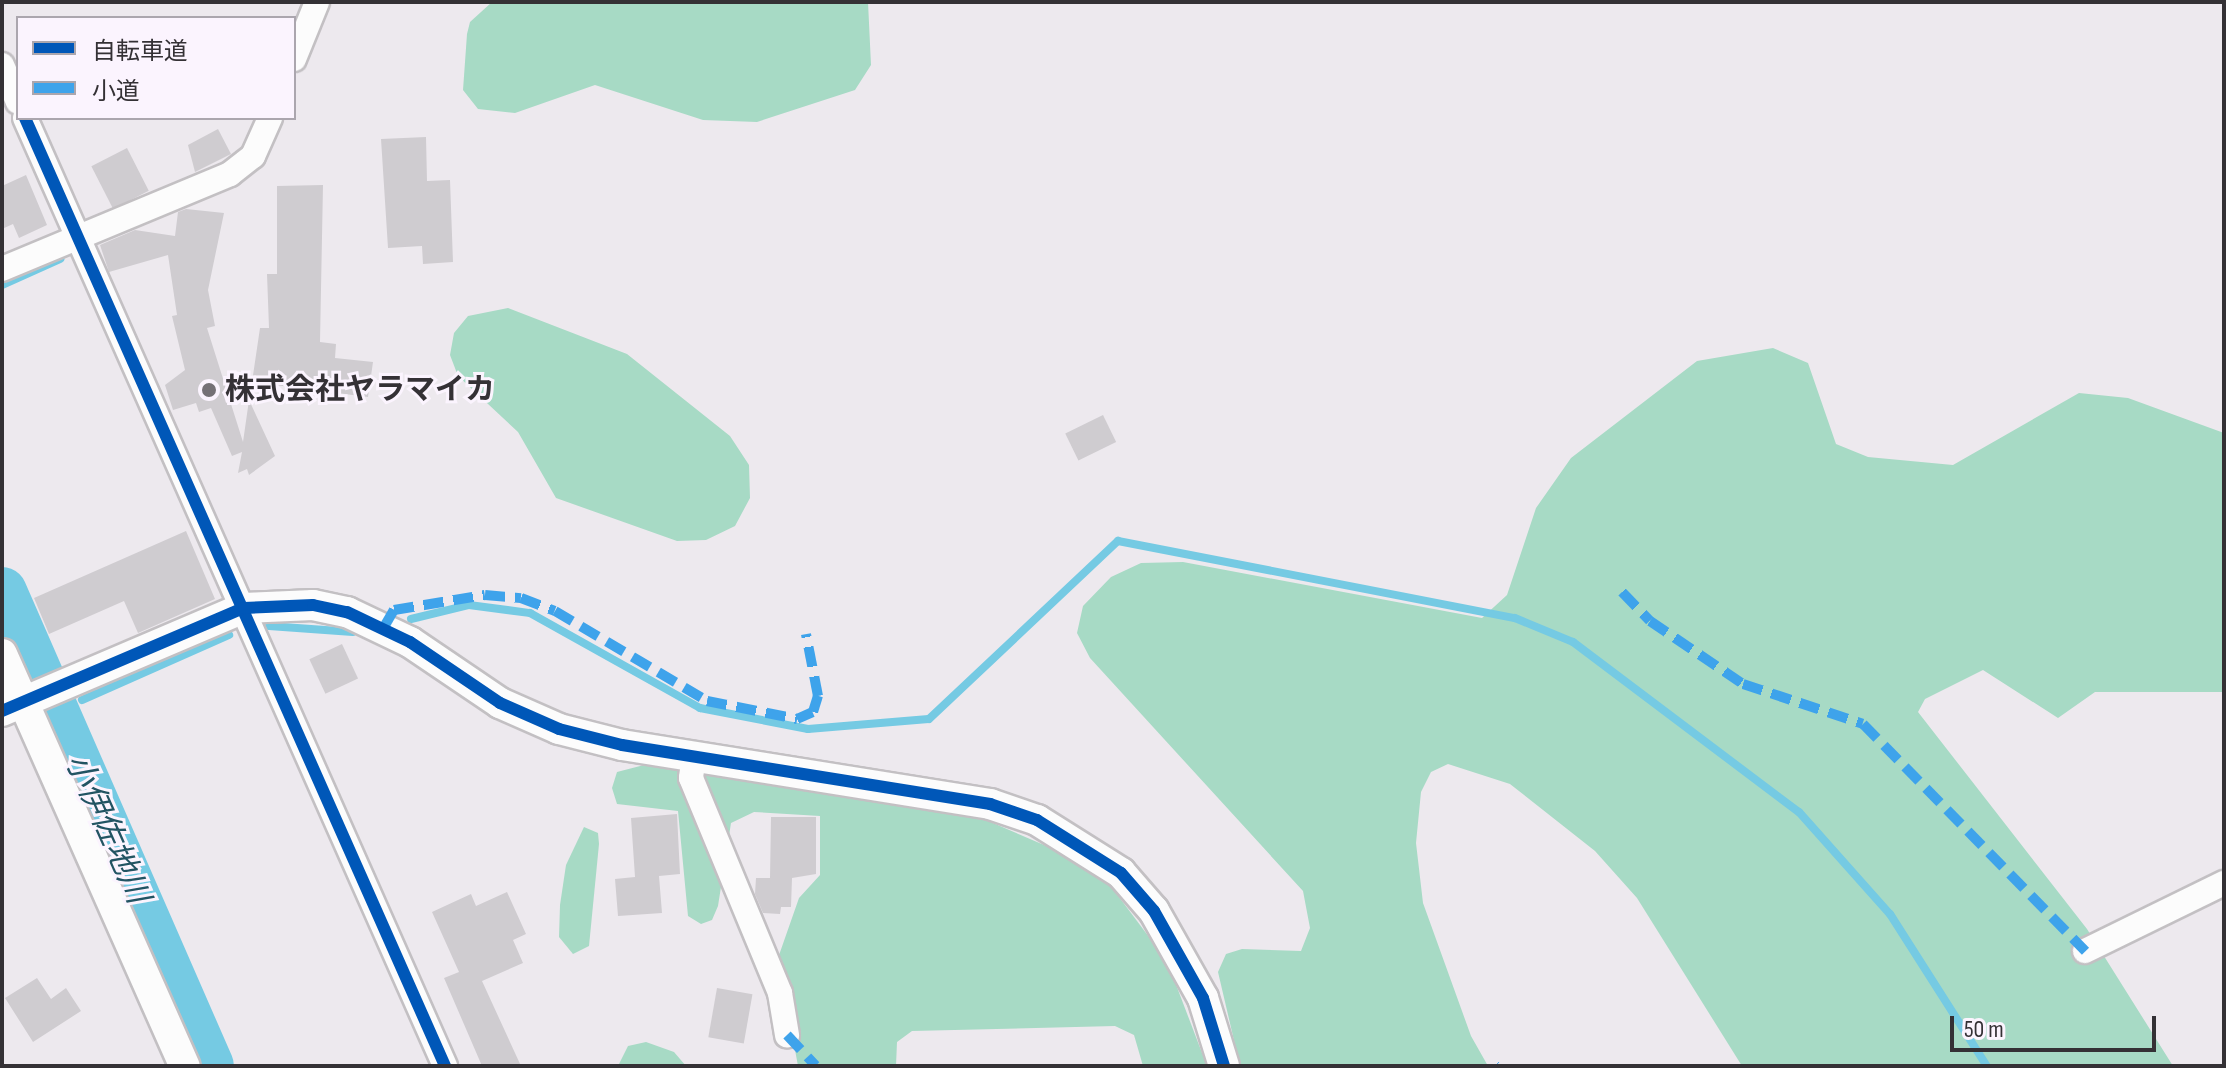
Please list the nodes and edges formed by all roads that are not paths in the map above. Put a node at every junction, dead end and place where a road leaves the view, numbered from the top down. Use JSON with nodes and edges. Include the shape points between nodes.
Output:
{"nodes":[{"id":1,"x":317,"y":2,"type":"edge"},
{"id":2,"x":296,"y":54,"type":"edge"},
{"id":3,"x":2,"y":65,"type":"edge"},
{"id":4,"x":16,"y":97,"type":"edge"},
{"id":5,"x":26,"y":120,"type":"edge"},
{"id":6,"x":269,"y":120,"type":"edge"},
{"id":7,"x":77,"y":236,"type":"junction"},
{"id":8,"x":2,"y":269,"type":"edge"},
{"id":9,"x":244,"y":608,"type":"junction"},
{"id":10,"x":2,"y":654,"type":"edge"},
{"id":11,"x":31,"y":700,"type":"edge"},
{"id":12,"x":694,"y":756,"type":"junction"},
{"id":13,"x":2224,"y":883,"type":"edge"},
{"id":14,"x":2085,"y":951,"type":"dead end"},
{"id":15,"x":787,"y":1035,"type":"dead end"},
{"id":16,"x":185,"y":1066,"type":"edge"},
{"id":17,"x":445,"y":1066,"type":"edge"},
{"id":18,"x":1224,"y":1066,"type":"edge"}],
"edges":[{"from":1,"to":2,"type":"street"},
{"from":3,"to":4,"type":"street"},
{"from":5,"to":7,"type":"street"},
{"from":6,"to":7,"type":"street","via":[[253,156],[230,174]]},
{"from":7,"to":8,"type":"street"},
{"from":7,"to":9,"type":"street"},
{"from":9,"to":11,"type":"street"},
{"from":9,"to":12,"type":"street","via":[[313,605],[347,612],[380,625],[529,717],[590,738]]},
{"from":9,"to":17,"type":"street"},
{"from":10,"to":11,"type":"street"},
{"from":11,"to":16,"type":"street"},
{"from":12,"to":15,"type":"street","via":[[691,778],[780,993]]},
{"from":12,"to":18,"type":"street","via":[[990,804],[1081,843],[1121,873],[1181,952]]},
{"from":13,"to":14,"type":"street"}]}
